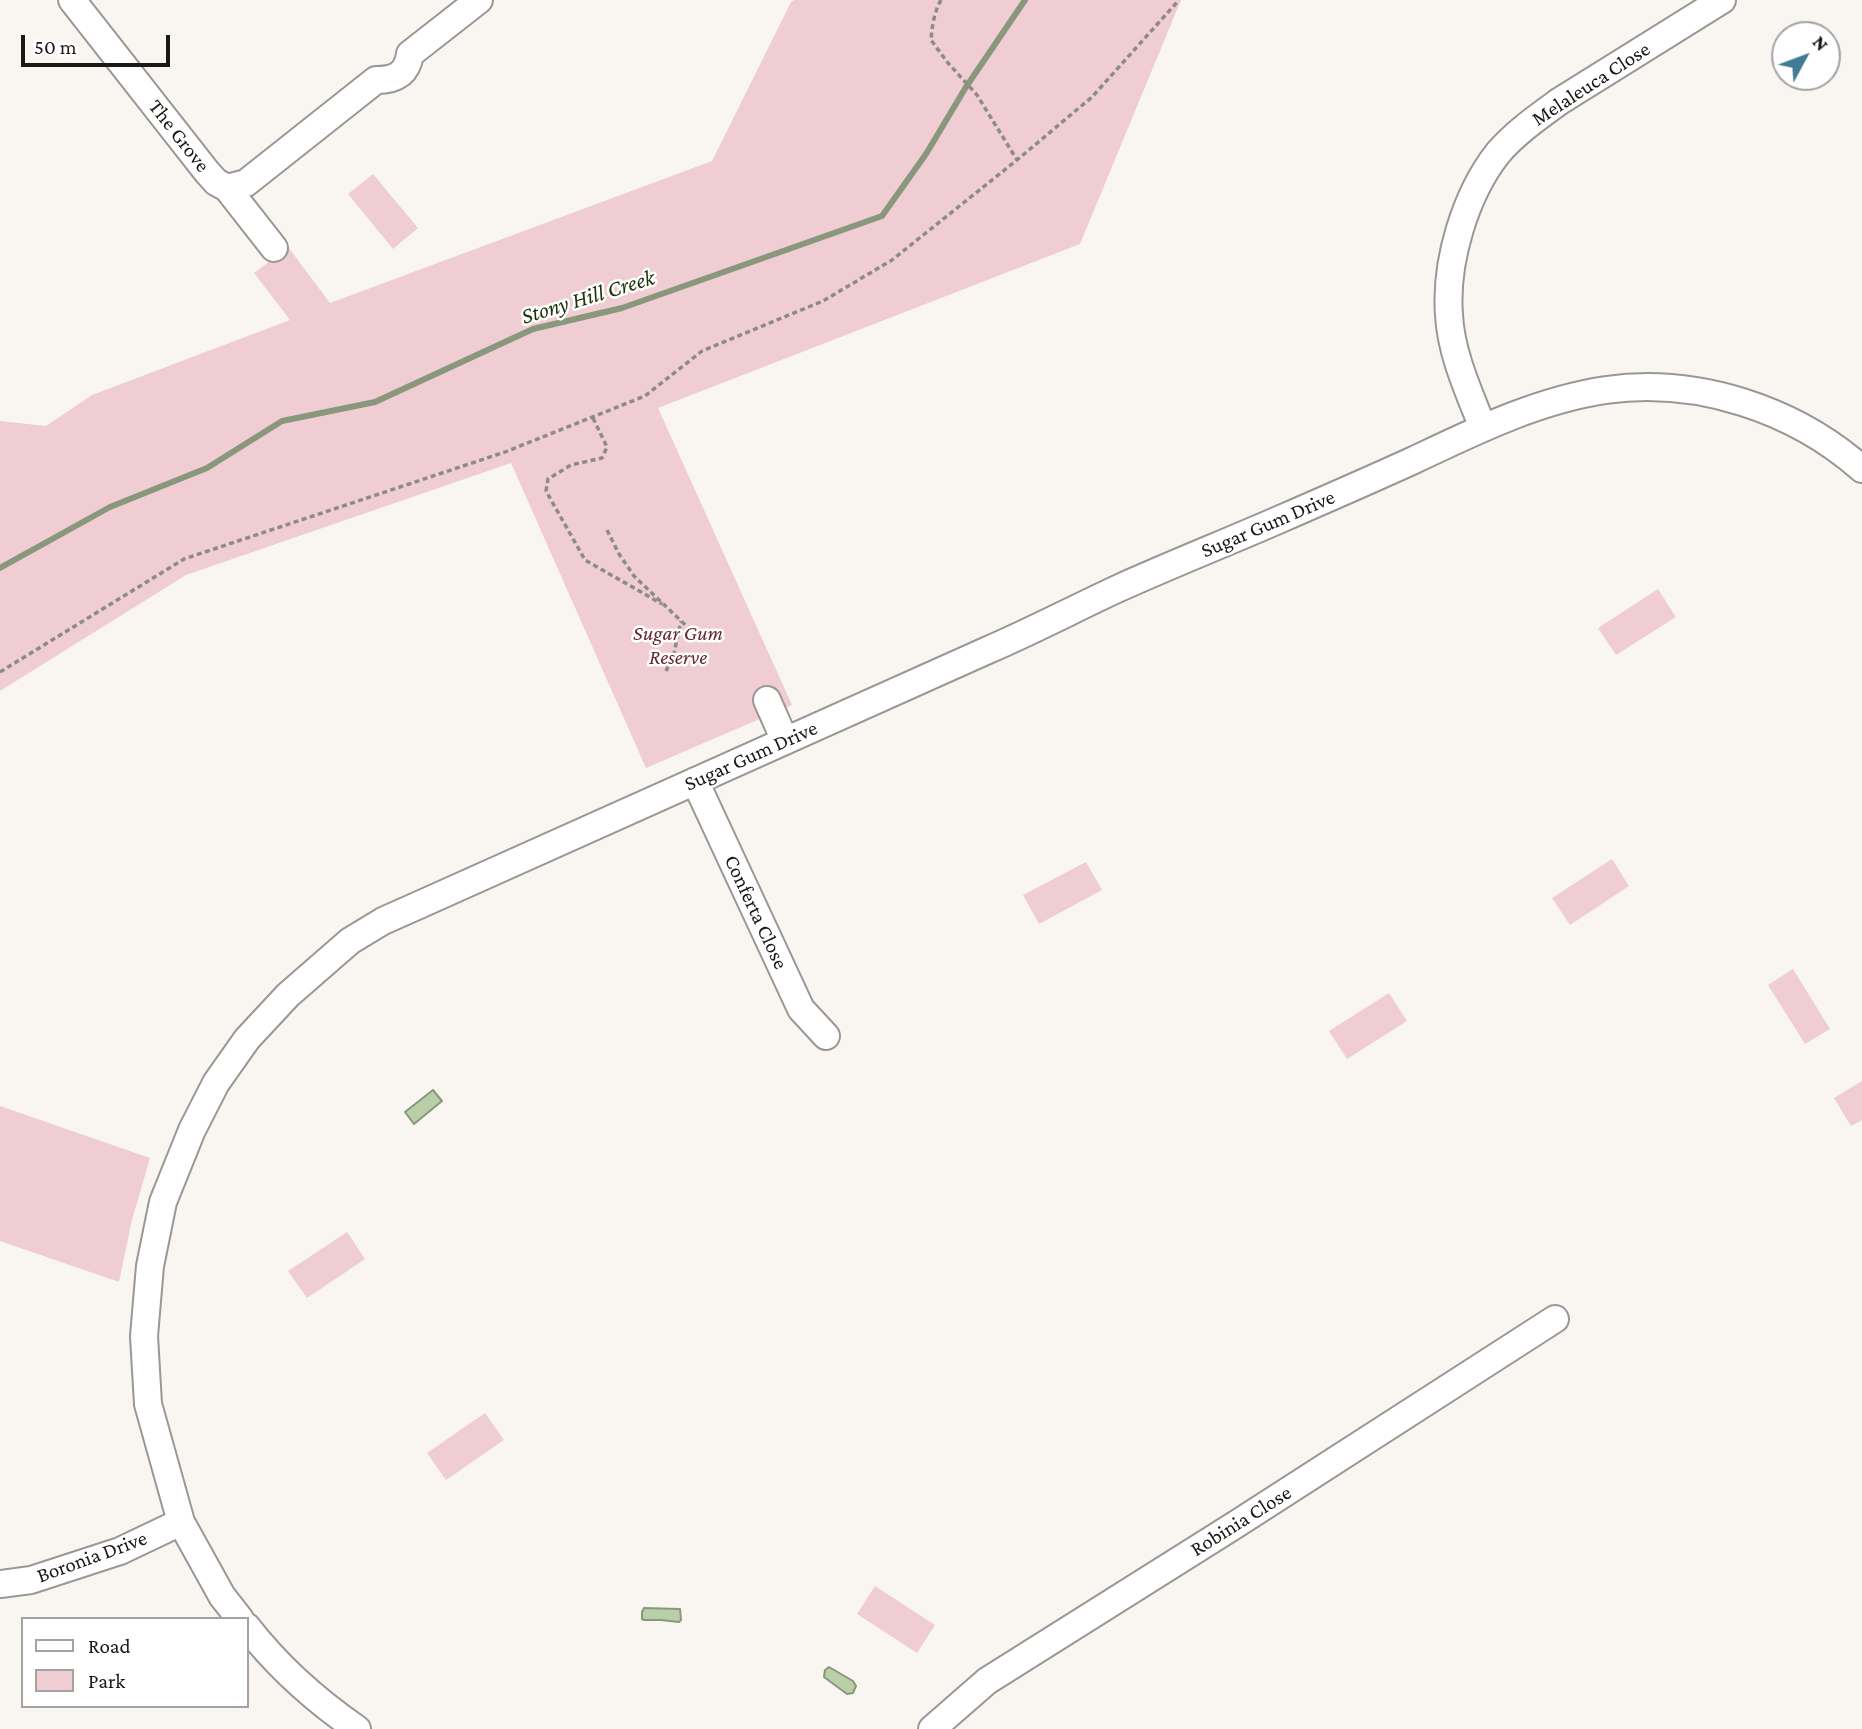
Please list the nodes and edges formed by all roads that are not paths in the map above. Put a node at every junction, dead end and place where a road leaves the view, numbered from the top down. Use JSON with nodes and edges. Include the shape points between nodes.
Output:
{"nodes":[{"id":1,"x":72,"y":0,"type":"edge"},
{"id":2,"x":480,"y":0,"type":"edge"},
{"id":3,"x":1722,"y":0,"type":"edge"},
{"id":4,"x":227,"y":188,"type":"junction"},
{"id":5,"x":274,"y":248,"type":"dead end"},
{"id":6,"x":1483,"y":428,"type":"junction"},
{"id":7,"x":1862,"y":470,"type":"edge"},
{"id":8,"x":767,"y":700,"type":"dead end"},
{"id":9,"x":785,"y":741,"type":"junction"},
{"id":10,"x":695,"y":782,"type":"junction"},
{"id":11,"x":826,"y":1036,"type":"dead end"},
{"id":12,"x":1555,"y":1319,"type":"dead end"},
{"id":13,"x":181,"y":1522,"type":"junction"},
{"id":14,"x":0,"y":1584,"type":"edge"},
{"id":15,"x":238,"y":1617,"type":"edge"},
{"id":16,"x":248,"y":1628,"type":"edge"},
{"id":17,"x":357,"y":1729,"type":"edge"},
{"id":18,"x":932,"y":1729,"type":"edge"}],
"edges":[{"from":1,"to":4,"type":"street","name":"The Grove","via":[[206,172]]},
{"from":2,"to":4,"type":"street","name":"The Grove","via":[[410,54],[408,66],[399,75],[376,80],[246,183]]},
{"from":3,"to":6,"type":"street","name":"Melaleuca Close","via":[[1534,120],[1483,175],[1454,254],[1449,316],[1455,351]]},
{"from":4,"to":5,"type":"street"},
{"from":6,"to":7,"type":"street","name":"Sugar Gum Drive","via":[[1551,403],[1608,390],[1688,390],[1744,402],[1785,419],[1815,434]]},
{"from":6,"to":9,"type":"street","name":"Sugar Gum Drive"},
{"from":8,"to":9,"type":"street"},
{"from":9,"to":10,"type":"street","name":"Sugar Gum Drive"},
{"from":10,"to":11,"type":"street","name":"Conferta Close","via":[[801,1009]]},
{"from":10,"to":13,"type":"street","name":"Sugar Gum Drive","via":[[383,921],[350,941],[288,995],[247,1039],[216,1083],[163,1202],[150,1266],[144,1336],[148,1404]]},
{"from":12,"to":18,"type":"street","name":"Robinia Close","via":[[987,1681]]},
{"from":13,"to":14,"type":"street","name":"Boronia Drive","via":[[120,1551],[31,1580]]},
{"from":13,"to":15,"type":"street","name":"Sugar Gum Drive"},
{"from":16,"to":17,"type":"street","via":[[268,1655]]}]}
